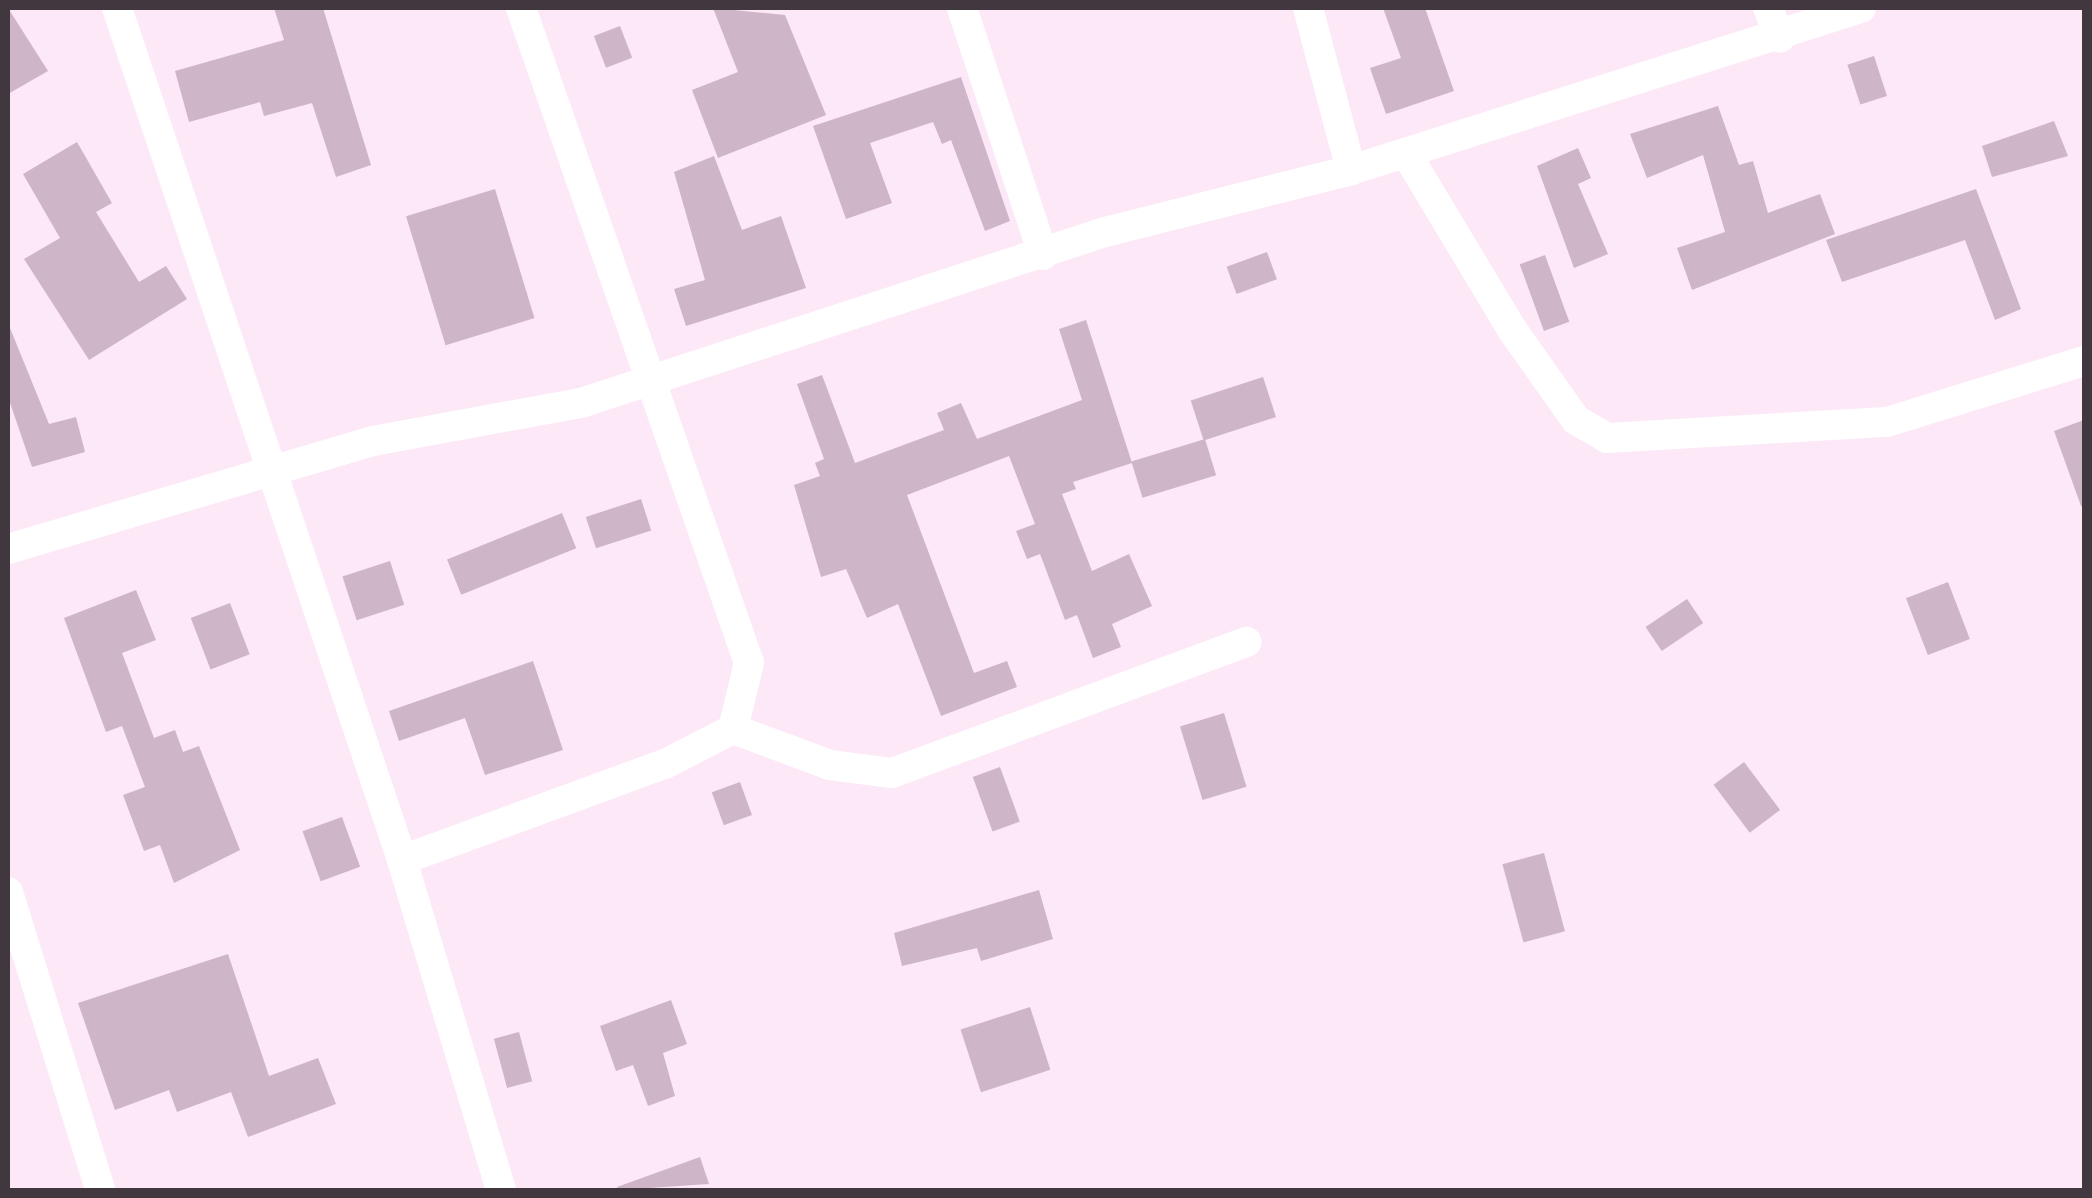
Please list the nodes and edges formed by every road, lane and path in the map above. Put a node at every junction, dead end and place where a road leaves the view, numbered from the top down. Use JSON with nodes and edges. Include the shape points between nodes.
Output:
{"nodes":[{"id":1,"x":117,"y":8,"type":"edge"},
{"id":2,"x":521,"y":8,"type":"edge"},
{"id":3,"x":962,"y":8,"type":"edge"},
{"id":4,"x":1308,"y":8,"type":"edge"},
{"id":5,"x":1768,"y":8,"type":"edge"},
{"id":6,"x":1860,"y":8,"type":"edge"},
{"id":7,"x":1780,"y":38,"type":"junction"},
{"id":8,"x":1406,"y":153,"type":"junction"},
{"id":9,"x":1351,"y":170,"type":"junction"},
{"id":10,"x":1043,"y":255,"type":"junction"},
{"id":11,"x":2084,"y":361,"type":"edge"},
{"id":12,"x":651,"y":378,"type":"junction"},
{"id":13,"x":274,"y":468,"type":"junction"},
{"id":14,"x":8,"y":549,"type":"edge"},
{"id":15,"x":1247,"y":642,"type":"dead end"},
{"id":16,"x":732,"y":729,"type":"junction"},
{"id":17,"x":402,"y":860,"type":"junction"},
{"id":18,"x":8,"y":892,"type":"edge"},
{"id":19,"x":100,"y":1190,"type":"edge"},
{"id":20,"x":501,"y":1190,"type":"edge"}],
"edges":[{"from":1,"to":13,"type":"street"},
{"from":2,"to":12,"type":"street"},
{"from":3,"to":10,"type":"street"},
{"from":4,"to":9,"type":"street"},
{"from":5,"to":7,"type":"street"},
{"from":6,"to":7,"type":"street"},
{"from":7,"to":8,"type":"street"},
{"from":8,"to":9,"type":"street"},
{"from":8,"to":11,"type":"street","via":[[1513,332],[1576,420],[1607,438],[1887,422]]},
{"from":9,"to":10,"type":"street"},
{"from":10,"to":12,"type":"street"},
{"from":12,"to":13,"type":"street","via":[[581,403]]},
{"from":12,"to":16,"type":"street","via":[[749,663]]},
{"from":13,"to":14,"type":"street"},
{"from":13,"to":17,"type":"street"},
{"from":15,"to":16,"type":"street","via":[[892,773],[830,766]]},
{"from":16,"to":17,"type":"street","via":[[665,764]]},
{"from":17,"to":20,"type":"street"},
{"from":18,"to":19,"type":"street"}]}
